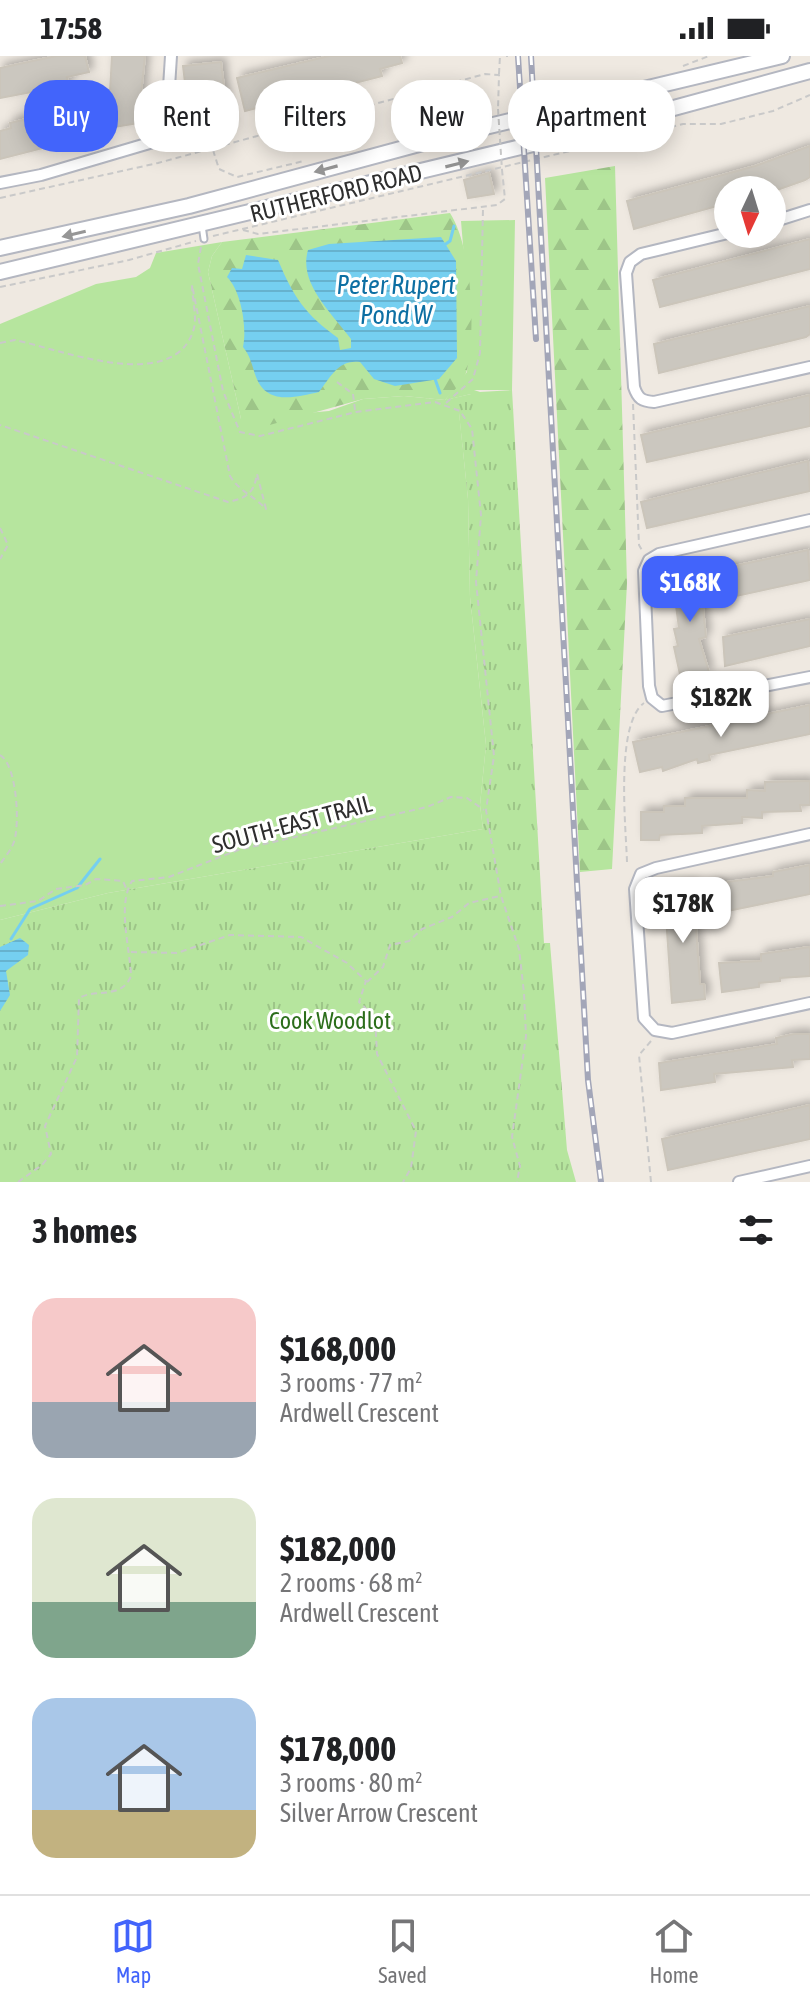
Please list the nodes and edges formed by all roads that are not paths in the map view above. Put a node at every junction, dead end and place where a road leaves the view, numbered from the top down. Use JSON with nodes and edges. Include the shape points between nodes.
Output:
{"nodes":[{"id":1,"x":171,"y":56,"type":"edge"},
{"id":2,"x":782,"y":56,"type":"edge"},
{"id":3,"x":810,"y":71,"type":"edge"},
{"id":4,"x":0,"y":183,"type":"edge"},
{"id":5,"x":810,"y":210,"type":"edge"},
{"id":6,"x":786,"y":218,"type":"edge"},
{"id":7,"x":714,"y":236,"type":"edge"},
{"id":8,"x":0,"y":248,"type":"edge"},
{"id":9,"x":0,"y":272,"type":"edge"},
{"id":10,"x":810,"y":367,"type":"edge"},
{"id":11,"x":810,"y":520,"type":"edge"},
{"id":12,"x":810,"y":677,"type":"edge"},
{"id":13,"x":810,"y":834,"type":"edge"},
{"id":14,"x":810,"y":1003,"type":"edge"},
{"id":15,"x":810,"y":1166,"type":"edge"},
{"id":16,"x":739,"y":1182,"type":"edge"}],
"edges":[{"from":1,"to":4,"type":"street","via":[[166,134],[55,171]]},
{"from":2,"to":8,"type":"main road","name":"RUTHERFORD ROAD","one_way":true,"via":[[460,133],[174,210]]},
{"from":9,"to":3,"type":"main road","name":"RUTHERFORD ROAD","one_way":true,"via":[[203,232]]},
{"from":5,"to":6,"type":"street"},
{"from":7,"to":10,"type":"street","via":[[641,254],[630,262],[626,273],[638,397],[654,402]]},
{"from":11,"to":12,"type":"street","via":[[649,560],[644,571],[652,698],[662,706]]},
{"from":13,"to":14,"type":"street","via":[[641,874],[635,889],[644,1018],[660,1032]]},
{"from":15,"to":16,"type":"street"}]}
